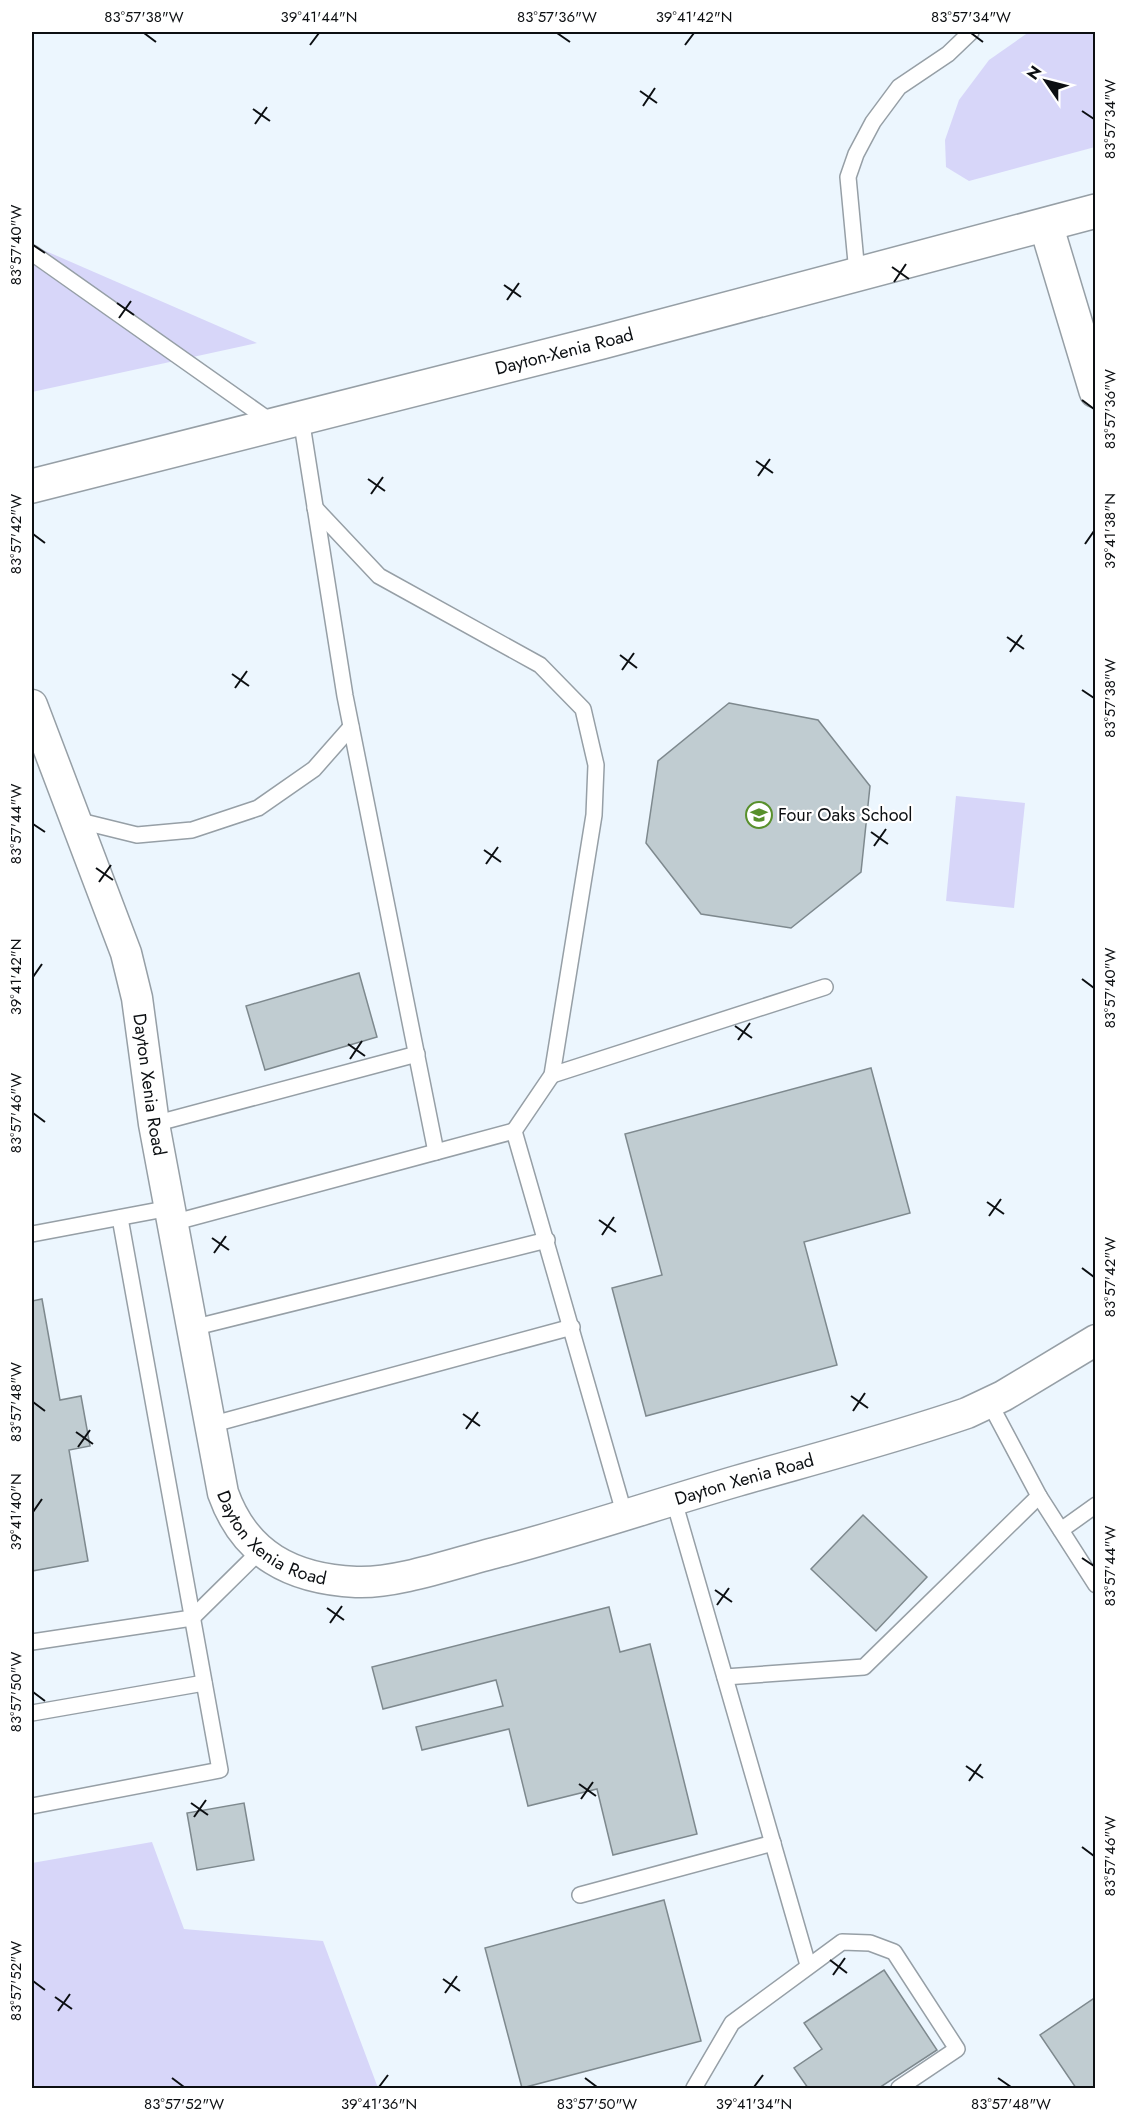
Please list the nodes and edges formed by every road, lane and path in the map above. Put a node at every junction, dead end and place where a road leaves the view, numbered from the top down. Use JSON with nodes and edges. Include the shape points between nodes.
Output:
{"nodes":[{"id":1,"x":971,"y":32,"type":"edge"},
{"id":2,"x":1095,"y":211,"type":"edge"},
{"id":3,"x":1046,"y":225,"type":"junction"},
{"id":4,"x":32,"y":253,"type":"edge"},
{"id":5,"x":857,"y":273,"type":"junction"},
{"id":6,"x":1095,"y":391,"type":"edge"},
{"id":7,"x":288,"y":421,"type":"junction"},
{"id":8,"x":32,"y":486,"type":"edge"},
{"id":9,"x":315,"y":508,"type":"junction"},
{"id":10,"x":32,"y":705,"type":"edge"},
{"id":11,"x":351,"y":727,"type":"junction"},
{"id":12,"x":76,"y":820,"type":"junction"},
{"id":13,"x":825,"y":987,"type":"dead end"},
{"id":14,"x":417,"y":1054,"type":"junction"},
{"id":15,"x":552,"y":1075,"type":"junction"},
{"id":16,"x":154,"y":1124,"type":"junction"},
{"id":17,"x":514,"y":1131,"type":"junction"},
{"id":18,"x":436,"y":1152,"type":"junction"},
{"id":19,"x":171,"y":1216,"type":"junction"},
{"id":20,"x":120,"y":1218,"type":"junction"},
{"id":21,"x":32,"y":1234,"type":"edge"},
{"id":22,"x":547,"y":1240,"type":"junction"},
{"id":23,"x":572,"y":1327,"type":"junction"},
{"id":24,"x":192,"y":1328,"type":"junction"},
{"id":25,"x":1095,"y":1340,"type":"edge"},
{"id":26,"x":989,"y":1402,"type":"junction"},
{"id":27,"x":210,"y":1425,"type":"junction"},
{"id":28,"x":1039,"y":1496,"type":"junction"},
{"id":29,"x":674,"y":1501,"type":"junction"},
{"id":30,"x":1095,"y":1505,"type":"edge"},
{"id":31,"x":625,"y":1516,"type":"junction"},
{"id":32,"x":1061,"y":1530,"type":"junction"},
{"id":33,"x":260,"y":1551,"type":"junction"},
{"id":34,"x":1095,"y":1585,"type":"edge"},
{"id":35,"x":192,"y":1618,"type":"junction"},
{"id":36,"x":32,"y":1642,"type":"edge"},
{"id":37,"x":725,"y":1677,"type":"junction"},
{"id":38,"x":204,"y":1683,"type":"junction"},
{"id":39,"x":32,"y":1713,"type":"edge"},
{"id":40,"x":32,"y":1806,"type":"edge"},
{"id":41,"x":773,"y":1843,"type":"junction"},
{"id":42,"x":580,"y":1895,"type":"dead end"},
{"id":43,"x":808,"y":1965,"type":"junction"},
{"id":44,"x":694,"y":2088,"type":"edge"},
{"id":45,"x":899,"y":2088,"type":"edge"}],
"edges":[{"from":1,"to":5,"type":"lane","via":[[948,54],[899,87],[856,154],[848,177]]},
{"from":2,"to":3,"type":"main road","name":"Dayton-Xenia Road"},
{"from":3,"to":5,"type":"main road","name":"Dayton-Xenia Road"},
{"from":3,"to":6,"type":"main road"},
{"from":4,"to":7,"type":"lane"},
{"from":5,"to":7,"type":"main road","name":"Dayton-Xenia Road"},
{"from":7,"to":8,"type":"main road","name":"Dayton-Xenia Road"},
{"from":7,"to":9,"type":"lane"},
{"from":9,"to":11,"type":"lane"},
{"from":9,"to":15,"type":"lane","via":[[379,576],[540,665],[583,709],[596,765],[594,815]]},
{"from":10,"to":12,"type":"street","name":"Dayton Xenia Road"},
{"from":11,"to":12,"type":"lane","via":[[314,769],[258,808],[192,830],[136,836]]},
{"from":11,"to":14,"type":"lane"},
{"from":12,"to":16,"type":"street","name":"Dayton Xenia Road","via":[[126,953],[137,998]]},
{"from":13,"to":15,"type":"lane"},
{"from":14,"to":16,"type":"lane"},
{"from":14,"to":18,"type":"lane"},
{"from":15,"to":17,"type":"lane"},
{"from":16,"to":19,"type":"street","name":"Dayton Xenia Road"},
{"from":17,"to":18,"type":"lane"},
{"from":17,"to":22,"type":"lane"},
{"from":18,"to":19,"type":"lane"},
{"from":19,"to":20,"type":"lane"},
{"from":19,"to":24,"type":"street","name":"Dayton Xenia Road"},
{"from":20,"to":21,"type":"lane"},
{"from":20,"to":35,"type":"lane"},
{"from":22,"to":23,"type":"lane"},
{"from":22,"to":24,"type":"lane"},
{"from":23,"to":27,"type":"lane"},
{"from":23,"to":31,"type":"lane"},
{"from":24,"to":27,"type":"street","name":"Dayton Xenia Road"},
{"from":25,"to":26,"type":"street","name":"Dayton Xenia Road"},
{"from":26,"to":28,"type":"lane"},
{"from":26,"to":29,"type":"street","name":"Dayton Xenia Road","via":[[920,1429]]},
{"from":27,"to":33,"type":"street","name":"Dayton Xenia Road","via":[[228,1509],[240,1530]]},
{"from":28,"to":32,"type":"lane"},
{"from":28,"to":37,"type":"lane","via":[[864,1667]]},
{"from":29,"to":31,"type":"street","name":"Dayton Xenia Road"},
{"from":29,"to":37,"type":"lane"},
{"from":30,"to":32,"type":"lane"},
{"from":31,"to":33,"type":"street","name":"Dayton Xenia Road","via":[[393,1578],[358,1582],[317,1578],[285,1567]]},
{"from":32,"to":34,"type":"lane"},
{"from":33,"to":35,"type":"lane"},
{"from":35,"to":36,"type":"lane"},
{"from":35,"to":38,"type":"lane"},
{"from":37,"to":41,"type":"lane"},
{"from":38,"to":39,"type":"lane"},
{"from":38,"to":40,"type":"lane","via":[[220,1770]]},
{"from":41,"to":42,"type":"lane"},
{"from":41,"to":43,"type":"lane"},
{"from":43,"to":44,"type":"lane","via":[[732,2023]]},
{"from":43,"to":45,"type":"lane","via":[[842,1942],[870,1943],[894,1952],[957,2049]]}]}
